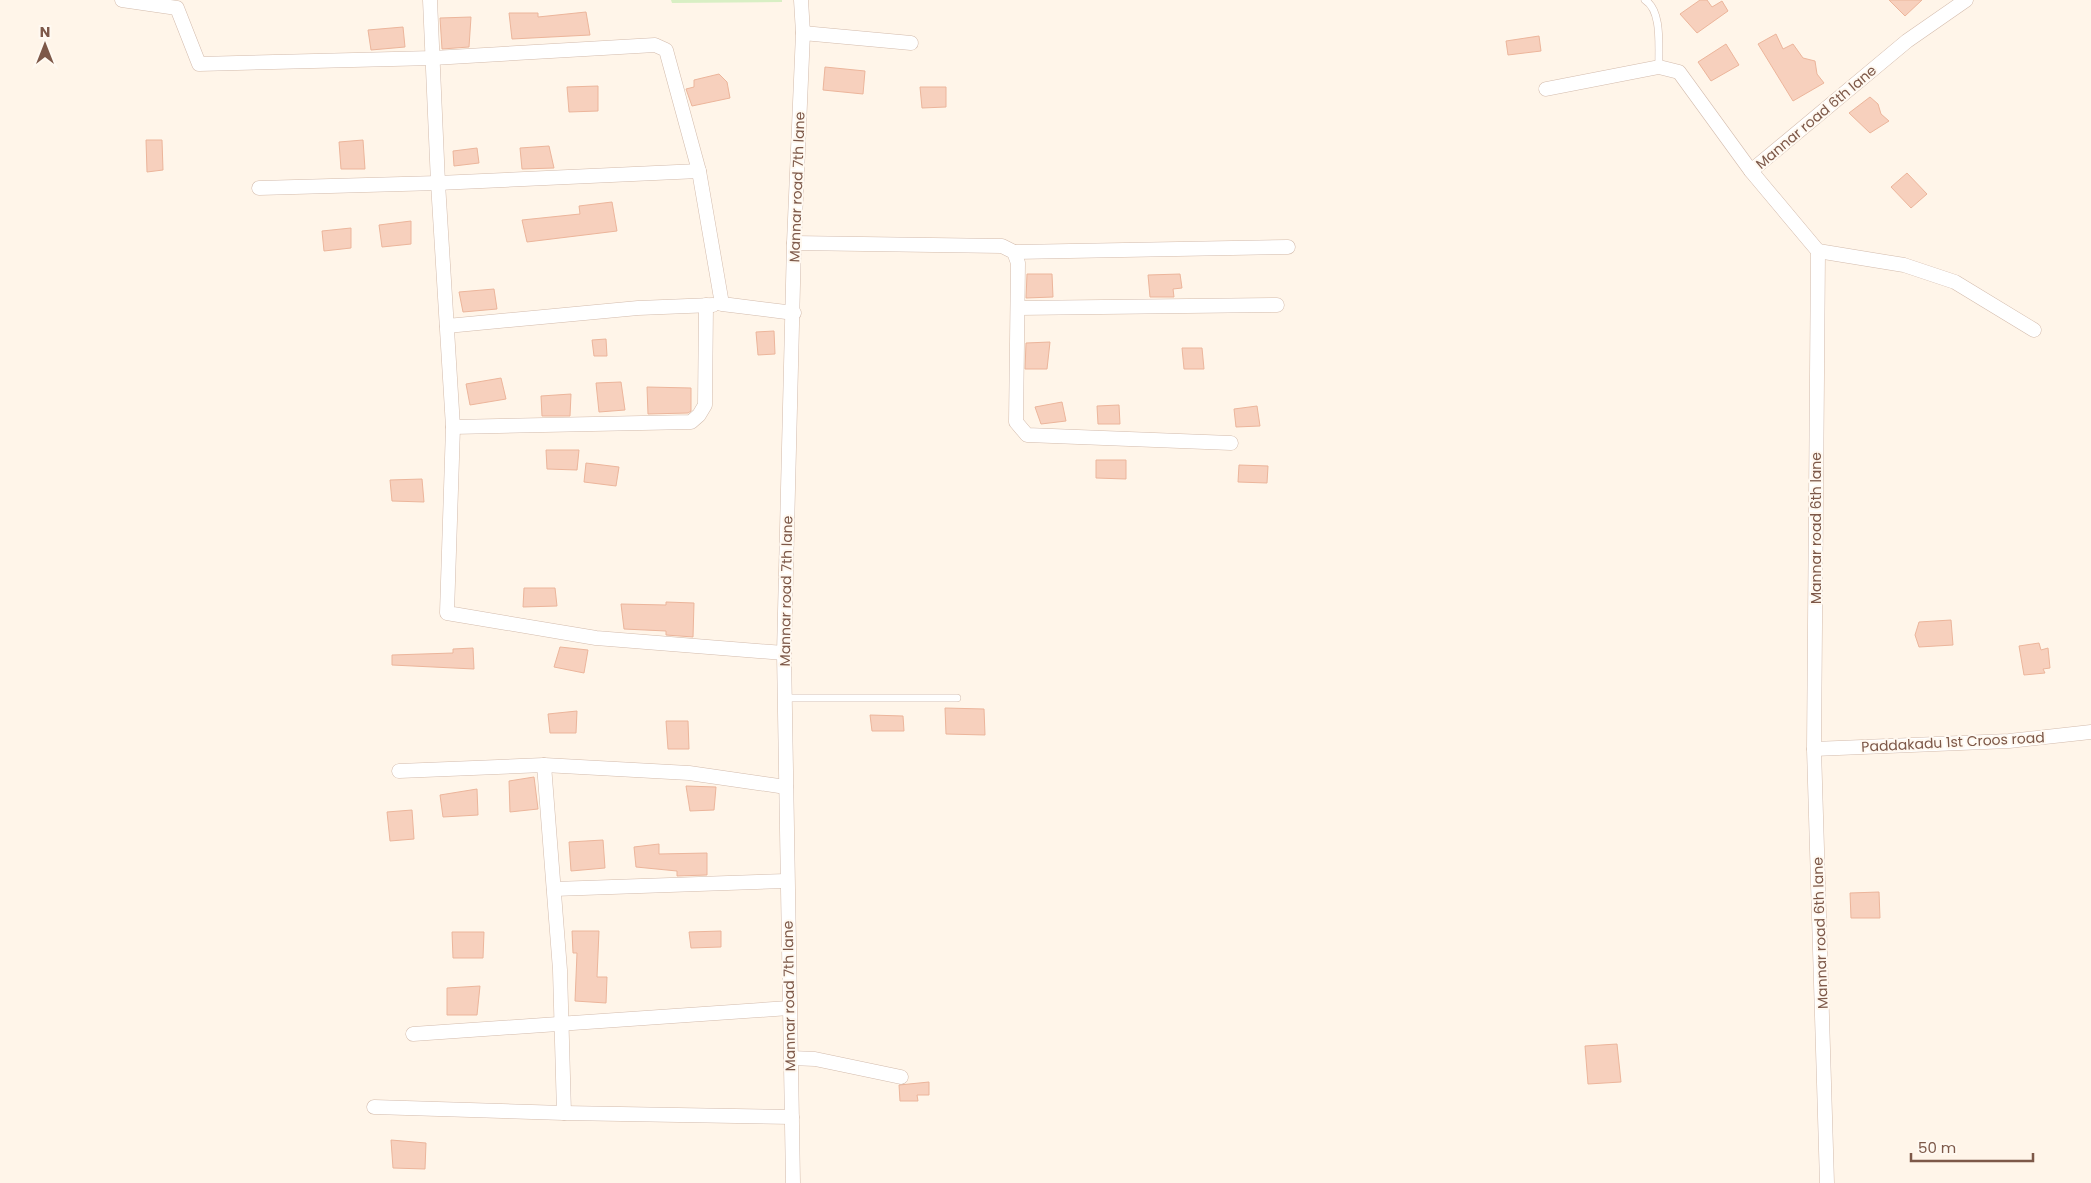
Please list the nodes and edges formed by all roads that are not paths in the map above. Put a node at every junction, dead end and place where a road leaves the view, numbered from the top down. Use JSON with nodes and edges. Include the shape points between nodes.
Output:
{"nodes":[{"id":1,"x":122,"y":0,"type":"edge"},
{"id":2,"x":430,"y":0,"type":"edge"},
{"id":3,"x":801,"y":0,"type":"edge"},
{"id":4,"x":1645,"y":0,"type":"edge"},
{"id":5,"x":1966,"y":0,"type":"edge"},
{"id":6,"x":803,"y":33,"type":"junction"},
{"id":7,"x":911,"y":43,"type":"dead end"},
{"id":8,"x":433,"y":58,"type":"junction"},
{"id":9,"x":1659,"y":67,"type":"junction"},
{"id":10,"x":1546,"y":89,"type":"dead end"},
{"id":11,"x":699,"y":171,"type":"junction"},
{"id":12,"x":1751,"y":171,"type":"junction"},
{"id":13,"x":438,"y":183,"type":"junction"},
{"id":14,"x":259,"y":188,"type":"dead end"},
{"id":15,"x":794,"y":243,"type":"junction"},
{"id":16,"x":1288,"y":247,"type":"dead end"},
{"id":17,"x":1818,"y":251,"type":"junction"},
{"id":18,"x":1014,"y":252,"type":"junction"},
{"id":19,"x":722,"y":304,"type":"junction"},
{"id":20,"x":1277,"y":304,"type":"dead end"},
{"id":21,"x":706,"y":305,"type":"junction"},
{"id":22,"x":1018,"y":308,"type":"junction"},
{"id":23,"x":794,"y":313,"type":"junction"},
{"id":24,"x":448,"y":326,"type":"junction"},
{"id":25,"x":2034,"y":330,"type":"dead end"},
{"id":26,"x":453,"y":427,"type":"junction"},
{"id":27,"x":1231,"y":442,"type":"dead end"},
{"id":28,"x":784,"y":653,"type":"junction"},
{"id":29,"x":784,"y":698,"type":"junction"},
{"id":30,"x":957,"y":698,"type":"dead end"},
{"id":31,"x":2091,"y":732,"type":"edge"},
{"id":32,"x":1814,"y":749,"type":"junction"},
{"id":33,"x":544,"y":765,"type":"junction"},
{"id":34,"x":400,"y":771,"type":"dead end"},
{"id":35,"x":786,"y":787,"type":"junction"},
{"id":36,"x":786,"y":881,"type":"junction"},
{"id":37,"x":554,"y":889,"type":"junction"},
{"id":38,"x":790,"y":1008,"type":"junction"},
{"id":39,"x":563,"y":1023,"type":"junction"},
{"id":40,"x":413,"y":1034,"type":"dead end"},
{"id":41,"x":791,"y":1058,"type":"junction"},
{"id":42,"x":901,"y":1077,"type":"dead end"},
{"id":43,"x":374,"y":1106,"type":"dead end"},
{"id":44,"x":564,"y":1113,"type":"junction"},
{"id":45,"x":792,"y":1117,"type":"junction"},
{"id":46,"x":793,"y":1183,"type":"edge"},
{"id":47,"x":1827,"y":1183,"type":"edge"}],
"edges":[{"from":1,"to":8,"type":"street","via":[[177,8],[199,64]]},
{"from":2,"to":8,"type":"street"},
{"from":3,"to":6,"type":"street","name":"Mannar road 7th lane"},
{"from":4,"to":9,"type":"lane","via":[[1656,16]]},
{"from":5,"to":12,"type":"street","name":"Mannar road 6th lane","via":[[1907,41]]},
{"from":6,"to":7,"type":"street"},
{"from":6,"to":15,"type":"street","name":"Mannar road 7th lane"},
{"from":8,"to":11,"type":"street","via":[[655,44],[666,50]]},
{"from":8,"to":13,"type":"street"},
{"from":9,"to":10,"type":"street"},
{"from":9,"to":12,"type":"street","via":[[1679,72]]},
{"from":11,"to":13,"type":"street"},
{"from":11,"to":19,"type":"street"},
{"from":12,"to":17,"type":"street","name":"Mannar road 6th lane"},
{"from":13,"to":14,"type":"street"},
{"from":13,"to":24,"type":"street"},
{"from":15,"to":18,"type":"street","via":[[1002,246]]},
{"from":15,"to":23,"type":"street","name":"Mannar road 7th lane"},
{"from":16,"to":18,"type":"street"},
{"from":17,"to":25,"type":"street","via":[[1904,265],[1955,282]]},
{"from":17,"to":32,"type":"street","name":"Mannar road 6th lane"},
{"from":18,"to":22,"type":"street","via":[[1018,263]]},
{"from":19,"to":21,"type":"street"},
{"from":19,"to":23,"type":"street"},
{"from":20,"to":22,"type":"street"},
{"from":21,"to":24,"type":"street","via":[[638,308]]},
{"from":21,"to":26,"type":"street","via":[[704,405],[691,422]]},
{"from":22,"to":27,"type":"street","via":[[1016,422],[1027,435]]},
{"from":23,"to":28,"type":"street","name":"Mannar road 7th lane"},
{"from":24,"to":26,"type":"street"},
{"from":26,"to":28,"type":"street","via":[[447,613],[596,638]]},
{"from":28,"to":29,"type":"street","name":"Mannar road 7th lane"},
{"from":29,"to":30,"type":"lane"},
{"from":29,"to":35,"type":"street","name":"Mannar road 7th lane"},
{"from":31,"to":32,"type":"street","name":"Paddakadu 1st Croos road","via":[[2009,741]]},
{"from":32,"to":47,"type":"street","name":"Mannar road 6th lane"},
{"from":33,"to":34,"type":"street"},
{"from":33,"to":35,"type":"street","via":[[689,773]]},
{"from":33,"to":37,"type":"street"},
{"from":35,"to":36,"type":"street","name":"Mannar road 7th lane"},
{"from":36,"to":37,"type":"street"},
{"from":36,"to":38,"type":"street","name":"Mannar road 7th lane"},
{"from":37,"to":39,"type":"street"},
{"from":38,"to":39,"type":"street"},
{"from":38,"to":41,"type":"street","name":"Mannar road 7th lane"},
{"from":39,"to":40,"type":"street"},
{"from":39,"to":44,"type":"street"},
{"from":41,"to":42,"type":"street","via":[[815,1059]]},
{"from":41,"to":45,"type":"street","name":"Mannar road 7th lane"},
{"from":43,"to":44,"type":"street"},
{"from":44,"to":45,"type":"street"},
{"from":45,"to":46,"type":"street","name":"Mannar road 7th lane"}]}
